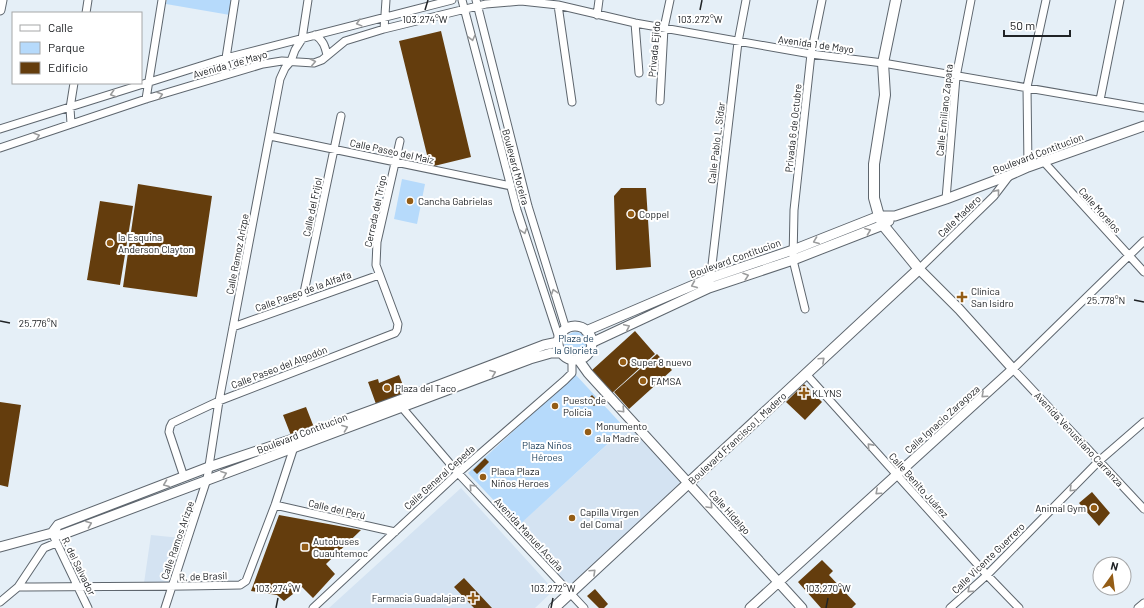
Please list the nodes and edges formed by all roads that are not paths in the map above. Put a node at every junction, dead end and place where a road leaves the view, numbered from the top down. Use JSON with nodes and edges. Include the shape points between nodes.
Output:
{"nodes":[{"id":1,"x":2,"y":0,"type":"edge"},
{"id":2,"x":88,"y":0,"type":"edge"},
{"id":3,"x":162,"y":0,"type":"edge"},
{"id":4,"x":235,"y":0,"type":"edge"},
{"id":5,"x":308,"y":0,"type":"edge"},
{"id":6,"x":386,"y":0,"type":"edge"},
{"id":7,"x":452,"y":0,"type":"edge"},
{"id":8,"x":462,"y":0,"type":"edge"},
{"id":9,"x":599,"y":0,"type":"edge"},
{"id":10,"x":670,"y":0,"type":"edge"},
{"id":11,"x":746,"y":0,"type":"edge"},
{"id":12,"x":822,"y":0,"type":"edge"},
{"id":13,"x":896,"y":0,"type":"edge"},
{"id":14,"x":971,"y":0,"type":"edge"},
{"id":15,"x":1046,"y":0,"type":"edge"},
{"id":16,"x":1120,"y":0,"type":"edge"},
{"id":17,"x":521,"y":1,"type":"edge"},
{"id":18,"x":480,"y":3,"type":"edge"},
{"id":19,"x":558,"y":5,"type":"junction"},
{"id":20,"x":0,"y":10,"type":"edge"},
{"id":21,"x":465,"y":10,"type":"junction"},
{"id":22,"x":86,"y":12,"type":"edge"},
{"id":23,"x":596,"y":15,"type":"junction"},
{"id":24,"x":384,"y":17,"type":"junction"},
{"id":25,"x":635,"y":23,"type":"junction"},
{"id":26,"x":664,"y":28,"type":"junction"},
{"id":27,"x":384,"y":29,"type":"junction"},
{"id":28,"x":315,"y":36,"type":"junction"},
{"id":29,"x":302,"y":39,"type":"junction"},
{"id":30,"x":738,"y":42,"type":"junction"},
{"id":31,"x":811,"y":54,"type":"junction"},
{"id":32,"x":327,"y":55,"type":"junction"},
{"id":33,"x":226,"y":58,"type":"junction"},
{"id":34,"x":292,"y":61,"type":"junction"},
{"id":35,"x":883,"y":64,"type":"junction"},
{"id":36,"x":639,"y":73,"type":"dead end"},
{"id":37,"x":225,"y":74,"type":"junction"},
{"id":38,"x":956,"y":77,"type":"junction"},
{"id":39,"x":496,"y":78,"type":"junction"},
{"id":40,"x":149,"y":82,"type":"junction"},
{"id":41,"x":483,"y":82,"type":"junction"},
{"id":42,"x":74,"y":84,"type":"edge"},
{"id":43,"x":1027,"y":87,"type":"junction"},
{"id":44,"x":146,"y":100,"type":"junction"},
{"id":45,"x":1100,"y":100,"type":"junction"},
{"id":46,"x":660,"y":101,"type":"dead end"},
{"id":47,"x":572,"y":102,"type":"dead end"},
{"id":48,"x":70,"y":108,"type":"junction"},
{"id":49,"x":1144,"y":108,"type":"edge"},
{"id":50,"x":504,"y":111,"type":"junction"},
{"id":51,"x":492,"y":115,"type":"junction"},
{"id":52,"x":341,"y":116,"type":"dead end"},
{"id":53,"x":71,"y":124,"type":"junction"},
{"id":54,"x":1144,"y":126,"type":"edge"},
{"id":55,"x":0,"y":129,"type":"edge"},
{"id":56,"x":270,"y":136,"type":"junction"},
{"id":57,"x":400,"y":141,"type":"dead end"},
{"id":58,"x":0,"y":148,"type":"edge"},
{"id":59,"x":335,"y":149,"type":"junction"},
{"id":60,"x":1043,"y":161,"type":"junction"},
{"id":61,"x":396,"y":162,"type":"junction"},
{"id":62,"x":1028,"y":167,"type":"junction"},
{"id":63,"x":1010,"y":175,"type":"junction"},
{"id":64,"x":511,"y":186,"type":"junction"},
{"id":65,"x":946,"y":199,"type":"junction"},
{"id":66,"x":528,"y":206,"type":"junction"},
{"id":67,"x":517,"y":210,"type":"junction"},
{"id":68,"x":881,"y":221,"type":"junction"},
{"id":69,"x":1144,"y":241,"type":"edge"},
{"id":70,"x":793,"y":250,"type":"junction"},
{"id":71,"x":1128,"y":255,"type":"junction"},
{"id":72,"x":793,"y":260,"type":"junction"},
{"id":73,"x":919,"y":269,"type":"junction"},
{"id":74,"x":1144,"y":272,"type":"edge"},
{"id":75,"x":379,"y":275,"type":"junction"},
{"id":76,"x":710,"y":278,"type":"junction"},
{"id":77,"x":709,"y":288,"type":"junction"},
{"id":78,"x":302,"y":302,"type":"junction"},
{"id":79,"x":805,"y":309,"type":"dead end"},
{"id":80,"x":233,"y":327,"type":"junction"},
{"id":81,"x":566,"y":329,"type":"junction"},
{"id":82,"x":397,"y":330,"type":"joint"},
{"id":83,"x":586,"y":330,"type":"junction"},
{"id":84,"x":558,"y":340,"type":"junction"},
{"id":85,"x":592,"y":343,"type":"junction"},
{"id":86,"x":561,"y":353,"type":"junction"},
{"id":87,"x":575,"y":360,"type":"junction"},
{"id":88,"x":1013,"y":369,"type":"junction"},
{"id":89,"x":806,"y":374,"type":"junction"},
{"id":90,"x":219,"y":401,"type":"junction"},
{"id":91,"x":399,"y":404,"type":"junction"},
{"id":92,"x":1144,"y":422,"type":"edge"},
{"id":93,"x":294,"y":447,"type":"junction"},
{"id":94,"x":1099,"y":461,"type":"junction"},
{"id":95,"x":209,"y":467,"type":"junction"},
{"id":96,"x":458,"y":473,"type":"junction"},
{"id":97,"x":896,"y":475,"type":"junction"},
{"id":98,"x":184,"y":477,"type":"junction"},
{"id":99,"x":207,"y":479,"type":"junction"},
{"id":100,"x":689,"y":483,"type":"junction"},
{"id":101,"x":275,"y":505,"type":"junction"},
{"id":102,"x":1144,"y":509,"type":"edge"},
{"id":103,"x":395,"y":532,"type":"junction"},
{"id":104,"x":52,"y":533,"type":"junction"},
{"id":105,"x":56,"y":543,"type":"junction"},
{"id":106,"x":0,"y":548,"type":"edge"},
{"id":107,"x":987,"y":575,"type":"junction"},
{"id":108,"x":778,"y":582,"type":"junction"},
{"id":109,"x":77,"y":586,"type":"junction"},
{"id":110,"x":18,"y":587,"type":"junction"},
{"id":111,"x":171,"y":587,"type":"junction"},
{"id":112,"x":571,"y":593,"type":"junction"},
{"id":113,"x":0,"y":602,"type":"edge"},
{"id":114,"x":1144,"y":603,"type":"edge"},
{"id":115,"x":88,"y":608,"type":"edge"},
{"id":116,"x":165,"y":608,"type":"edge"},
{"id":117,"x":313,"y":608,"type":"edge"},
{"id":118,"x":554,"y":608,"type":"edge"},
{"id":119,"x":584,"y":608,"type":"edge"},
{"id":120,"x":750,"y":608,"type":"edge"},
{"id":121,"x":802,"y":608,"type":"edge"},
{"id":122,"x":950,"y":608,"type":"edge"},
{"id":123,"x":1019,"y":608,"type":"edge"},
{"id":124,"x":1138,"y":608,"type":"edge"}],
"edges":[{"from":1,"to":20,"type":"street"},
{"from":2,"to":22,"type":"street"},
{"from":3,"to":40,"type":"street"},
{"from":4,"to":33,"type":"street"},
{"from":5,"to":29,"type":"street","name":"Calle Ramoz Arizpe"},
{"from":6,"to":24,"type":"street"},
{"from":7,"to":24,"type":"street","name":"Avenida 1 de Mayo"},
{"from":8,"to":21,"type":"street","name":"Boulevard Moreira"},
{"from":9,"to":23,"type":"street"},
{"from":10,"to":26,"type":"street","name":"Privada Ejido"},
{"from":11,"to":30,"type":"street","name":"Calle Pablo L. Sidar"},
{"from":12,"to":31,"type":"street","name":"Privada 6 de Octubre"},
{"from":13,"to":35,"type":"main road"},
{"from":14,"to":38,"type":"street","name":"Calle Emiliano Zapata"},
{"from":15,"to":43,"type":"street"},
{"from":16,"to":45,"type":"street"},
{"from":17,"to":18,"type":"street","name":"Avenida 1 de Mayo"},
{"from":17,"to":19,"type":"street","name":"Avenida 1 de Mayo"},
{"from":18,"to":21,"type":"street","name":"Avenida 1 de Mayo"},
{"from":18,"to":39,"type":"street","name":"Boulevard Moreira"},
{"from":19,"to":23,"type":"street","name":"Avenida 1 de Mayo"},
{"from":19,"to":47,"type":"street"},
{"from":21,"to":27,"type":"street","name":"Avenida 1 de Mayo"},
{"from":21,"to":41,"type":"street","name":"Boulevard Moreira","one_way":true},
{"from":23,"to":25,"type":"street","name":"Avenida 1 de Mayo"},
{"from":24,"to":27,"type":"street"},
{"from":24,"to":28,"type":"street","name":"Avenida 1 de Mayo","one_way":true},
{"from":25,"to":26,"type":"street","name":"Avenida 1 de Mayo"},
{"from":25,"to":36,"type":"street"},
{"from":26,"to":30,"type":"street","name":"Avenida 1 de Mayo"},
{"from":26,"to":46,"type":"street","name":"Privada Ejido"},
{"from":27,"to":32,"type":"street","name":"Avenida 1 de Mayo","via":[[345,41]]},
{"from":28,"to":29,"type":"street","name":"Avenida 1 de Mayo"},
{"from":28,"to":32,"type":"street","via":[[324,44]]},
{"from":29,"to":33,"type":"street","name":"Avenida 1 de Mayo"},
{"from":29,"to":34,"type":"street","name":"Calle Ramoz Arizpe"},
{"from":30,"to":31,"type":"street","name":"Avenida 1 de Mayo"},
{"from":30,"to":76,"type":"street","name":"Calle Pablo L. Sidar"},
{"from":31,"to":35,"type":"street","name":"Avenida 1 de Mayo"},
{"from":31,"to":70,"type":"street","name":"Privada 6 de Octubre","via":[[794,210]]},
{"from":34,"to":32,"type":"street","name":"Avenida 1 de Mayo","one_way":true,"via":[[314,63]]},
{"from":33,"to":37,"type":"street"},
{"from":33,"to":40,"type":"street","name":"Avenida 1 de Mayo"},
{"from":34,"to":37,"type":"street","name":"Avenida 1 de Mayo","via":[[269,62]]},
{"from":34,"to":56,"type":"street","name":"Calle Ramoz Arizpe","via":[[280,79]]},
{"from":35,"to":38,"type":"street","name":"Avenida 1 de Mayo"},
{"from":35,"to":68,"type":"main road","via":[[885,95],[873,185]]},
{"from":44,"to":37,"type":"street","name":"Avenida 1 de Mayo","one_way":true},
{"from":38,"to":43,"type":"street","name":"Avenida 1 de Mayo"},
{"from":38,"to":65,"type":"street","name":"Calle Emiliano Zapata"},
{"from":39,"to":41,"type":"street"},
{"from":39,"to":50,"type":"street","name":"Boulevard Moreira"},
{"from":40,"to":44,"type":"street"},
{"from":40,"to":48,"type":"street","name":"Avenida 1 de Mayo","one_way":true},
{"from":41,"to":51,"type":"street","name":"Boulevard Moreira"},
{"from":42,"to":48,"type":"street"},
{"from":43,"to":45,"type":"street","name":"Avenida 1 de Mayo"},
{"from":43,"to":62,"type":"street"},
{"from":44,"to":53,"type":"street","name":"Avenida 1 de Mayo"},
{"from":45,"to":49,"type":"street","name":"Avenida 1 de Mayo"},
{"from":48,"to":53,"type":"street"},
{"from":48,"to":55,"type":"street","name":"Avenida 1 de Mayo"},
{"from":50,"to":51,"type":"street"},
{"from":50,"to":66,"type":"street","name":"Boulevard Moreira"},
{"from":51,"to":64,"type":"street","name":"Boulevard Moreira"},
{"from":52,"to":59,"type":"street","name":"Calle del Frijol"},
{"from":58,"to":53,"type":"street","name":"Avenida 1 de Mayo","one_way":true},
{"from":54,"to":60,"type":"street","name":"Boulevard Contitucion"},
{"from":56,"to":59,"type":"street","name":"Calle Paseo del Maíz"},
{"from":56,"to":80,"type":"street","name":"Calle Ramoz Arizpe"},
{"from":57,"to":61,"type":"street","name":"Cerrada del Trigo"},
{"from":59,"to":61,"type":"street","name":"Calle Paseo del Maíz"},
{"from":59,"to":78,"type":"street","name":"Calle del Frijol"},
{"from":60,"to":62,"type":"street","name":"Boulevard Contitucion"},
{"from":60,"to":71,"type":"street","name":"Calle Morelos"},
{"from":61,"to":64,"type":"street","name":"Calle Paseo del Maíz"},
{"from":61,"to":75,"type":"street","name":"Cerrada del Trigo","via":[[377,242],[376,265]]},
{"from":62,"to":63,"type":"street","name":"Boulevard Contitucion"},
{"from":63,"to":65,"type":"street","name":"Boulevard Contitucion"},
{"from":73,"to":63,"type":"street","name":"Calle Madero","one_way":true,"via":[[994,196]]},
{"from":64,"to":67,"type":"street","name":"Boulevard Moreira"},
{"from":65,"to":68,"type":"street","name":"Boulevard Contitucion"},
{"from":66,"to":67,"type":"street"},
{"from":81,"to":66,"type":"street","name":"Boulevard Moreira","one_way":true},
{"from":67,"to":84,"type":"street","name":"Boulevard Moreira","one_way":true},
{"from":68,"to":70,"type":"street","name":"Boulevard Contitucion","one_way":true},
{"from":72,"to":68,"type":"street","name":"Boulevard Contitucion","one_way":true},
{"from":68,"to":73,"type":"main road"},
{"from":69,"to":71,"type":"street","name":"Calle Ignacio Zaragoza"},
{"from":70,"to":72,"type":"street","name":"Privada 6 de Octubre"},
{"from":70,"to":76,"type":"street","name":"Boulevard Contitucion"},
{"from":71,"to":74,"type":"street","name":"Calle Morelos"},
{"from":71,"to":88,"type":"street","name":"Calle Ignacio Zaragoza"},
{"from":77,"to":72,"type":"street","name":"Boulevard Contitucion","one_way":true},
{"from":72,"to":79,"type":"street"},
{"from":73,"to":88,"type":"street"},
{"from":89,"to":73,"type":"main road","name":"Boulevard Francisco I. Madero","one_way":true},
{"from":75,"to":78,"type":"street","name":"Calle Paseo de la Alfalfa"},
{"from":75,"to":82,"type":"street","name":"Cerrada del Trigo","via":[[398,324]]},
{"from":76,"to":77,"type":"street","name":"Calle Pablo L. Sidar"},
{"from":76,"to":83,"type":"street","name":"Boulevard Contitucion","one_way":true},
{"from":85,"to":77,"type":"street","name":"Boulevard Contitucion","one_way":true},
{"from":78,"to":80,"type":"street","name":"Calle Paseo de la Alfalfa"},
{"from":80,"to":90,"type":"street","name":"Calle Ramoz Arizpe"},
{"from":81,"to":83,"type":"street","via":[[573,326]]},
{"from":81,"to":84,"type":"street"},
{"from":82,"to":90,"type":"street","name":"Calle Paseo del Algodón","via":[[395,333]]},
{"from":83,"to":85,"type":"street"},
{"from":84,"to":86,"type":"street"},
{"from":84,"to":91,"type":"street","name":"Boulevard Contitucion"},
{"from":85,"to":87,"type":"street","via":[[588,354]]},
{"from":86,"to":87,"type":"street","via":[[566,358]]},
{"from":91,"to":86,"type":"street","name":"Boulevard Contitucion","one_way":true,"via":[[530,359]]},
{"from":87,"to":96,"type":"street","name":"Calle General Cepeda","via":[[572,372],[565,380]]},
{"from":87,"to":100,"type":"street","name":"Calle Hidalgo","one_way":true},
{"from":88,"to":94,"type":"street","name":"Avenida Venustiano Carranza"},
{"from":88,"to":97,"type":"street","name":"Calle Ignacio Zaragoza","one_way":true},
{"from":97,"to":89,"type":"street","name":"Calle Benito Juárez","one_way":true},
{"from":89,"to":100,"type":"main road","name":"Boulevard Francisco I. Madero"},
{"from":90,"to":95,"type":"street","name":"Calle Ramoz Arizpe"},
{"from":90,"to":98,"type":"street","name":"Calle Paseo del Algodón","via":[[172,423],[170,427],[169,432]]},
{"from":93,"to":91,"type":"street","name":"Boulevard Contitucion","one_way":true},
{"from":91,"to":95,"type":"street","name":"Boulevard Contitucion"},
{"from":91,"to":96,"type":"street","name":"Avenida Manuel Acuña"},
{"from":92,"to":94,"type":"street","name":"Calle Vicente Guerrero"},
{"from":99,"to":93,"type":"street","name":"Boulevard Contitucion","one_way":true},
{"from":93,"to":101,"type":"street","name":"R. de Brasil"},
{"from":94,"to":102,"type":"street","name":"Avenida Venustiano Carranza"},
{"from":94,"to":107,"type":"street","name":"Calle Vicente Guerrero","one_way":true},
{"from":95,"to":98,"type":"street","name":"Boulevard Contitucion"},
{"from":95,"to":99,"type":"street","name":"Calle Ramoz Arizpe"},
{"from":96,"to":103,"type":"street","name":"Calle General Cepeda"},
{"from":112,"to":96,"type":"street","name":"Avenida Manuel Acuña","one_way":true},
{"from":97,"to":107,"type":"street","name":"Calle Benito Juárez"},
{"from":97,"to":108,"type":"street","name":"Calle Ignacio Zaragoza","one_way":true},
{"from":98,"to":104,"type":"street","name":"Boulevard Contitucion","one_way":true,"via":[[58,526]]},
{"from":104,"to":99,"type":"street","name":"Boulevard Contitucion","one_way":true,"via":[[61,535]]},
{"from":99,"to":111,"type":"street","name":"Calle Ramos Arizpe"},
{"from":100,"to":108,"type":"street","name":"Calle Hidalgo","one_way":true},
{"from":112,"to":100,"type":"main road","name":"Boulevard Francisco I. Madero","one_way":true},
{"from":101,"to":103,"type":"street","name":"Calle del Perú"},
{"from":101,"to":111,"type":"street","name":"R. de Brasil","via":[[243,584]]},
{"from":103,"to":117,"type":"street","name":"Calle General Cepeda"},
{"from":104,"to":105,"type":"street","name":"R. del Salvador"},
{"from":104,"to":106,"type":"street","name":"Boulevard Contitucion"},
{"from":105,"to":109,"type":"street","name":"R. del Salvador"},
{"from":105,"to":110,"type":"street","via":[[44,548]]},
{"from":107,"to":122,"type":"street","name":"Calle Vicente Guerrero","one_way":true},
{"from":107,"to":123,"type":"street","name":"Calle Benito Juárez"},
{"from":108,"to":120,"type":"street","name":"Calle Ignacio Zaragoza"},
{"from":108,"to":121,"type":"street","name":"Calle Hidalgo"},
{"from":109,"to":110,"type":"street","name":"R. de Brasil"},
{"from":109,"to":111,"type":"street","name":"R. de Brasil"},
{"from":109,"to":115,"type":"street","name":"R. del Salvador"},
{"from":110,"to":113,"type":"street"},
{"from":111,"to":116,"type":"street","name":"Calle Ramos Arizpe"},
{"from":112,"to":118,"type":"main road","name":"Boulevard Francisco I. Madero"},
{"from":112,"to":119,"type":"street","name":"Avenida Manuel Acuña"},
{"from":114,"to":124,"type":"street"}]}
